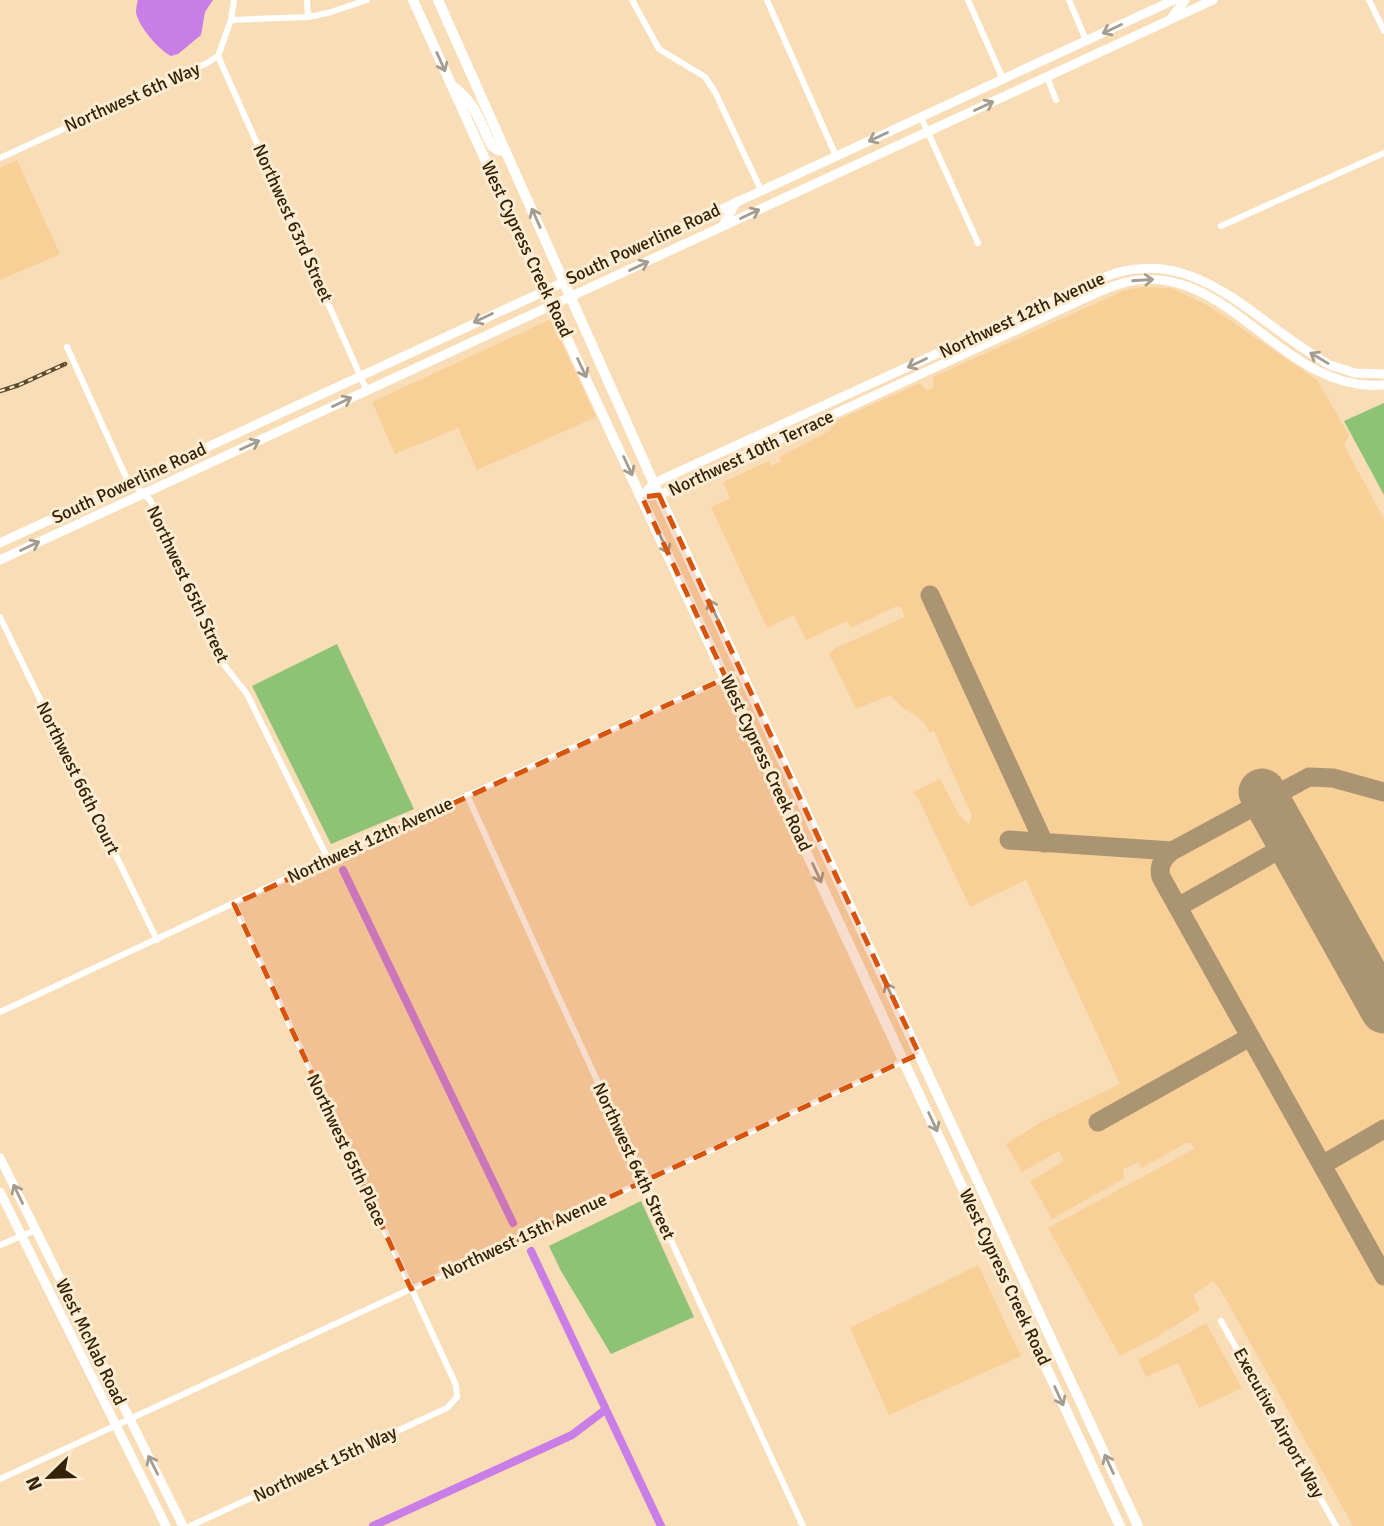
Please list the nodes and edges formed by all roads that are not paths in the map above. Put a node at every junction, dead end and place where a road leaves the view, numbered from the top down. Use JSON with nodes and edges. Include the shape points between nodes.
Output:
{"nodes":[{"id":1,"x":234,"y":0,"type":"edge"},
{"id":2,"x":307,"y":0,"type":"edge"},
{"id":3,"x":367,"y":0,"type":"edge"},
{"id":4,"x":413,"y":0,"type":"edge"},
{"id":5,"x":438,"y":0,"type":"edge"},
{"id":6,"x":632,"y":0,"type":"edge"},
{"id":7,"x":766,"y":0,"type":"edge"},
{"id":8,"x":968,"y":0,"type":"edge"},
{"id":9,"x":1069,"y":0,"type":"edge"},
{"id":10,"x":1174,"y":0,"type":"edge"},
{"id":11,"x":1185,"y":0,"type":"edge"},
{"id":12,"x":1193,"y":0,"type":"edge"},
{"id":13,"x":1213,"y":0,"type":"edge"},
{"id":14,"x":1369,"y":0,"type":"edge"},
{"id":15,"x":1189,"y":11,"type":"junction"},
{"id":16,"x":308,"y":17,"type":"junction"},
{"id":17,"x":232,"y":20,"type":"junction"},
{"id":18,"x":1168,"y":21,"type":"junction"},
{"id":19,"x":1384,"y":31,"type":"edge"},
{"id":20,"x":1086,"y":40,"type":"junction"},
{"id":21,"x":218,"y":56,"type":"junction"},
{"id":22,"x":1082,"y":61,"type":"junction"},
{"id":23,"x":1046,"y":77,"type":"junction"},
{"id":24,"x":1003,"y":79,"type":"junction"},
{"id":25,"x":451,"y":85,"type":"junction"},
{"id":26,"x":1056,"y":100,"type":"dead end"},
{"id":27,"x":921,"y":117,"type":"junction"},
{"id":28,"x":928,"y":132,"type":"junction"},
{"id":29,"x":506,"y":151,"type":"junction"},
{"id":30,"x":1384,"y":153,"type":"edge"},
{"id":31,"x":836,"y":156,"type":"junction"},
{"id":32,"x":0,"y":158,"type":"edge"},
{"id":33,"x":857,"y":164,"type":"junction"},
{"id":34,"x":826,"y":179,"type":"junction"},
{"id":35,"x":761,"y":190,"type":"junction"},
{"id":36,"x":738,"y":200,"type":"junction"},
{"id":37,"x":1221,"y":226,"type":"dead end"},
{"id":38,"x":722,"y":227,"type":"junction"},
{"id":39,"x":978,"y":243,"type":"dead end"},
{"id":40,"x":564,"y":280,"type":"junction"},
{"id":41,"x":545,"y":289,"type":"junction"},
{"id":42,"x":1063,"y":295,"type":"junction"},
{"id":43,"x":571,"y":298,"type":"junction"},
{"id":44,"x":553,"y":306,"type":"junction"},
{"id":45,"x":1068,"y":306,"type":"junction"},
{"id":46,"x":1275,"y":329,"type":"junction"},
{"id":47,"x":1268,"y":338,"type":"junction"},
{"id":48,"x":68,"y":347,"type":"dead end"},
{"id":49,"x":1384,"y":374,"type":"edge"},
{"id":50,"x":360,"y":376,"type":"junction"},
{"id":51,"x":1384,"y":386,"type":"edge"},
{"id":52,"x":367,"y":391,"type":"junction"},
{"id":53,"x":879,"y":394,"type":"joint"},
{"id":54,"x":850,"y":395,"type":"joint"},
{"id":55,"x":814,"y":411,"type":"junction"},
{"id":56,"x":819,"y":421,"type":"junction"},
{"id":57,"x":131,"y":482,"type":"junction"},
{"id":58,"x":654,"y":483,"type":"junction"},
{"id":59,"x":143,"y":494,"type":"junction"},
{"id":60,"x":659,"y":495,"type":"junction"},
{"id":61,"x":642,"y":497,"type":"junction"},
{"id":62,"x":0,"y":543,"type":"edge"},
{"id":63,"x":0,"y":560,"type":"edge"},
{"id":64,"x":0,"y":617,"type":"edge"},
{"id":65,"x":741,"y":671,"type":"junction"},
{"id":66,"x":726,"y":678,"type":"junction"},
{"id":67,"x":467,"y":795,"type":"junction"},
{"id":68,"x":328,"y":859,"type":"junction"},
{"id":69,"x":234,"y":904,"type":"junction"},
{"id":70,"x":839,"y":920,"type":"junction"},
{"id":71,"x":864,"y":936,"type":"junction"},
{"id":72,"x":157,"y":940,"type":"junction"},
{"id":73,"x":0,"y":1012,"type":"edge"},
{"id":74,"x":919,"y":1054,"type":"junction"},
{"id":75,"x":904,"y":1060,"type":"junction"},
{"id":76,"x":0,"y":1158,"type":"edge"},
{"id":77,"x":644,"y":1182,"type":"junction"},
{"id":78,"x":0,"y":1192,"type":"edge"},
{"id":79,"x":36,"y":1230,"type":"junction"},
{"id":80,"x":21,"y":1235,"type":"junction"},
{"id":81,"x":0,"y":1245,"type":"edge"},
{"id":82,"x":411,"y":1289,"type":"junction"},
{"id":83,"x":1221,"y":1321,"type":"dead end"},
{"id":84,"x":457,"y":1397,"type":"joint"},
{"id":85,"x":129,"y":1418,"type":"junction"},
{"id":86,"x":116,"y":1424,"type":"junction"},
{"id":87,"x":0,"y":1479,"type":"edge"},
{"id":88,"x":166,"y":1526,"type":"edge"},
{"id":89,"x":183,"y":1526,"type":"edge"},
{"id":90,"x":190,"y":1526,"type":"edge"},
{"id":91,"x":803,"y":1526,"type":"edge"},
{"id":92,"x":1120,"y":1526,"type":"edge"},
{"id":93,"x":1138,"y":1526,"type":"edge"},
{"id":94,"x":1336,"y":1526,"type":"edge"}],
"edges":[{"from":1,"to":17,"type":"street","name":"Northwest 6th Way"},
{"from":2,"to":16,"type":"street"},
{"from":3,"to":16,"type":"street"},
{"from":4,"to":25,"type":"main road","name":"West Cypress Creek Road","one_way":true},
{"from":5,"to":29,"type":"main road","name":"West Cypress Creek Road"},
{"from":6,"to":35,"type":"street","via":[[659,49],[705,77]]},
{"from":7,"to":31,"type":"street"},
{"from":8,"to":24,"type":"street"},
{"from":9,"to":20,"type":"street"},
{"from":10,"to":20,"type":"main road","name":"South Powerline Road","one_way":true},
{"from":11,"to":18,"type":"main road"},
{"from":12,"to":15,"type":"main road"},
{"from":13,"to":15,"type":"main road","name":"South Powerline Road"},
{"from":14,"to":19,"type":"street"},
{"from":15,"to":18,"type":"main road","name":"South Powerline Road"},
{"from":16,"to":17,"type":"street"},
{"from":17,"to":21,"type":"street","name":"Northwest 6th Way"},
{"from":18,"to":22,"type":"main road","name":"South Powerline Road"},
{"from":20,"to":22,"type":"main road"},
{"from":20,"to":24,"type":"main road","name":"South Powerline Road"},
{"from":21,"to":32,"type":"street","name":"Northwest 6th Way"},
{"from":21,"to":50,"type":"street","name":"Northwest 63rd Street"},
{"from":22,"to":23,"type":"main road","name":"South Powerline Road"},
{"from":23,"to":26,"type":"street"},
{"from":28,"to":23,"type":"main road","name":"South Powerline Road","one_way":true},
{"from":24,"to":27,"type":"main road","name":"South Powerline Road"},
{"from":25,"to":29,"type":"main road","via":[[466,95],[492,146]]},
{"from":25,"to":41,"type":"main road","name":"West Cypress Creek Road"},
{"from":27,"to":28,"type":"street"},
{"from":27,"to":31,"type":"main road","name":"South Powerline Road","one_way":true},
{"from":28,"to":33,"type":"main road","name":"South Powerline Road"},
{"from":28,"to":39,"type":"street"},
{"from":40,"to":29,"type":"main road","name":"West Cypress Creek Road","one_way":true},
{"from":30,"to":37,"type":"street"},
{"from":31,"to":33,"type":"main road"},
{"from":31,"to":34,"type":"main road"},
{"from":31,"to":35,"type":"main road","name":"South Powerline Road"},
{"from":33,"to":34,"type":"main road","name":"South Powerline Road"},
{"from":38,"to":34,"type":"main road","name":"South Powerline Road","one_way":true},
{"from":35,"to":36,"type":"main road","name":"South Powerline Road"},
{"from":36,"to":38,"type":"main road"},
{"from":36,"to":40,"type":"main road","name":"South Powerline Road"},
{"from":43,"to":38,"type":"main road","name":"South Powerline Road","one_way":true},
{"from":40,"to":41,"type":"main road","name":"South Powerline Road"},
{"from":40,"to":43,"type":"main road","name":"West Cypress Creek Road"},
{"from":41,"to":44,"type":"main road","name":"West Cypress Creek Road"},
{"from":41,"to":50,"type":"main road","name":"South Powerline Road","one_way":true},
{"from":42,"to":45,"type":"main road"},
{"from":42,"to":46,"type":"main road","name":"Northwest 12th Avenue","via":[[1112,273],[1164,268],[1200,278]]},
{"from":42,"to":54,"type":"main road","name":"Northwest 12th Avenue","one_way":true},
{"from":43,"to":44,"type":"main road","name":"South Powerline Road"},
{"from":43,"to":58,"type":"main road","name":"West Cypress Creek Road"},
{"from":44,"to":52,"type":"main road","name":"South Powerline Road"},
{"from":44,"to":61,"type":"main road","name":"West Cypress Creek Road","one_way":true},
{"from":45,"to":47,"type":"main road","name":"Northwest 12th Avenue","one_way":true,"via":[[1126,282],[1162,280],[1205,295]]},
{"from":45,"to":53,"type":"main road","name":"Northwest 12th Avenue"},
{"from":46,"to":47,"type":"main road"},
{"from":49,"to":46,"type":"main road","name":"Northwest 12th Avenue","one_way":true,"via":[[1355,373],[1330,365]]},
{"from":47,"to":51,"type":"main road","name":"Northwest 12th Avenue","via":[[1325,376]]},
{"from":48,"to":57,"type":"street","name":"Northwest 65th Street"},
{"from":50,"to":52,"type":"street","name":"Northwest 63rd Street"},
{"from":50,"to":57,"type":"main road","name":"South Powerline Road"},
{"from":59,"to":52,"type":"main road","name":"South Powerline Road","one_way":true},
{"from":53,"to":56,"type":"main road","name":"Northwest 10th Terrace"},
{"from":54,"to":55,"type":"main road","name":"Northwest 10th Terrace"},
{"from":55,"to":56,"type":"main road"},
{"from":55,"to":58,"type":"main road","name":"Northwest 10th Terrace"},
{"from":56,"to":60,"type":"main road","name":"Northwest 10th Terrace"},
{"from":57,"to":59,"type":"street","name":"Northwest 65th Street"},
{"from":57,"to":62,"type":"main road","name":"South Powerline Road"},
{"from":58,"to":60,"type":"main road","name":"West Cypress Creek Road"},
{"from":58,"to":61,"type":"main road","name":"Northwest 10th Terrace"},
{"from":63,"to":59,"type":"main road","name":"South Powerline Road","one_way":true},
{"from":59,"to":68,"type":"street","name":"Northwest 65th Street","via":[[197,599],[215,647],[247,694]]},
{"from":60,"to":61,"type":"main road","name":"Northwest 10th Terrace"},
{"from":65,"to":60,"type":"main road","name":"West Cypress Creek Road","one_way":true},
{"from":61,"to":66,"type":"main road","name":"West Cypress Creek Road","one_way":true},
{"from":64,"to":72,"type":"street","name":"Northwest 66th Court"},
{"from":65,"to":66,"type":"street","name":"Northwest 12th Avenue"},
{"from":65,"to":71,"type":"main road","name":"West Cypress Creek Road"},
{"from":66,"to":67,"type":"street","name":"Northwest 12th Avenue"},
{"from":66,"to":70,"type":"main road","name":"West Cypress Creek Road","one_way":true},
{"from":67,"to":68,"type":"street","name":"Northwest 12th Avenue"},
{"from":67,"to":77,"type":"street","name":"Northwest 64th Street"},
{"from":68,"to":69,"type":"street","name":"Northwest 12th Avenue"},
{"from":69,"to":72,"type":"street","name":"Northwest 12th Avenue"},
{"from":69,"to":82,"type":"street","name":"Northwest 65th Place"},
{"from":70,"to":71,"type":"main road","via":[[850,932]]},
{"from":70,"to":75,"type":"main road","name":"West Cypress Creek Road"},
{"from":74,"to":71,"type":"main road","name":"West Cypress Creek Road","one_way":true},
{"from":72,"to":73,"type":"street","name":"Northwest 12th Avenue"},
{"from":74,"to":75,"type":"street","name":"Northwest 15th Avenue"},
{"from":93,"to":74,"type":"main road","name":"West Cypress Creek Road","one_way":true},
{"from":75,"to":77,"type":"street","name":"Northwest 15th Avenue"},
{"from":75,"to":92,"type":"main road","name":"West Cypress Creek Road","one_way":true},
{"from":79,"to":76,"type":"main road","name":"West McNab Road","one_way":true},
{"from":77,"to":82,"type":"street","name":"Northwest 15th Avenue"},
{"from":77,"to":91,"type":"street","name":"Northwest 64th Street"},
{"from":78,"to":80,"type":"main road","name":"West McNab Road"},
{"from":79,"to":80,"type":"street"},
{"from":79,"to":85,"type":"main road","name":"West McNab Road"},
{"from":80,"to":81,"type":"street"},
{"from":80,"to":86,"type":"main road","name":"West McNab Road"},
{"from":82,"to":84,"type":"street","name":"Northwest 65th Place","via":[[456,1385]]},
{"from":82,"to":85,"type":"street","name":"Northwest 15th Avenue"},
{"from":83,"to":94,"type":"street","name":"Executive Airport Way"},
{"from":84,"to":90,"type":"street","name":"Northwest 15th Way","via":[[447,1408]]},
{"from":85,"to":86,"type":"street","name":"Northwest 15th Avenue"},
{"from":89,"to":85,"type":"main road","name":"West McNab Road","one_way":true},
{"from":86,"to":87,"type":"street","name":"Northwest 15th Avenue"},
{"from":86,"to":88,"type":"main road","name":"West McNab Road"}]}
